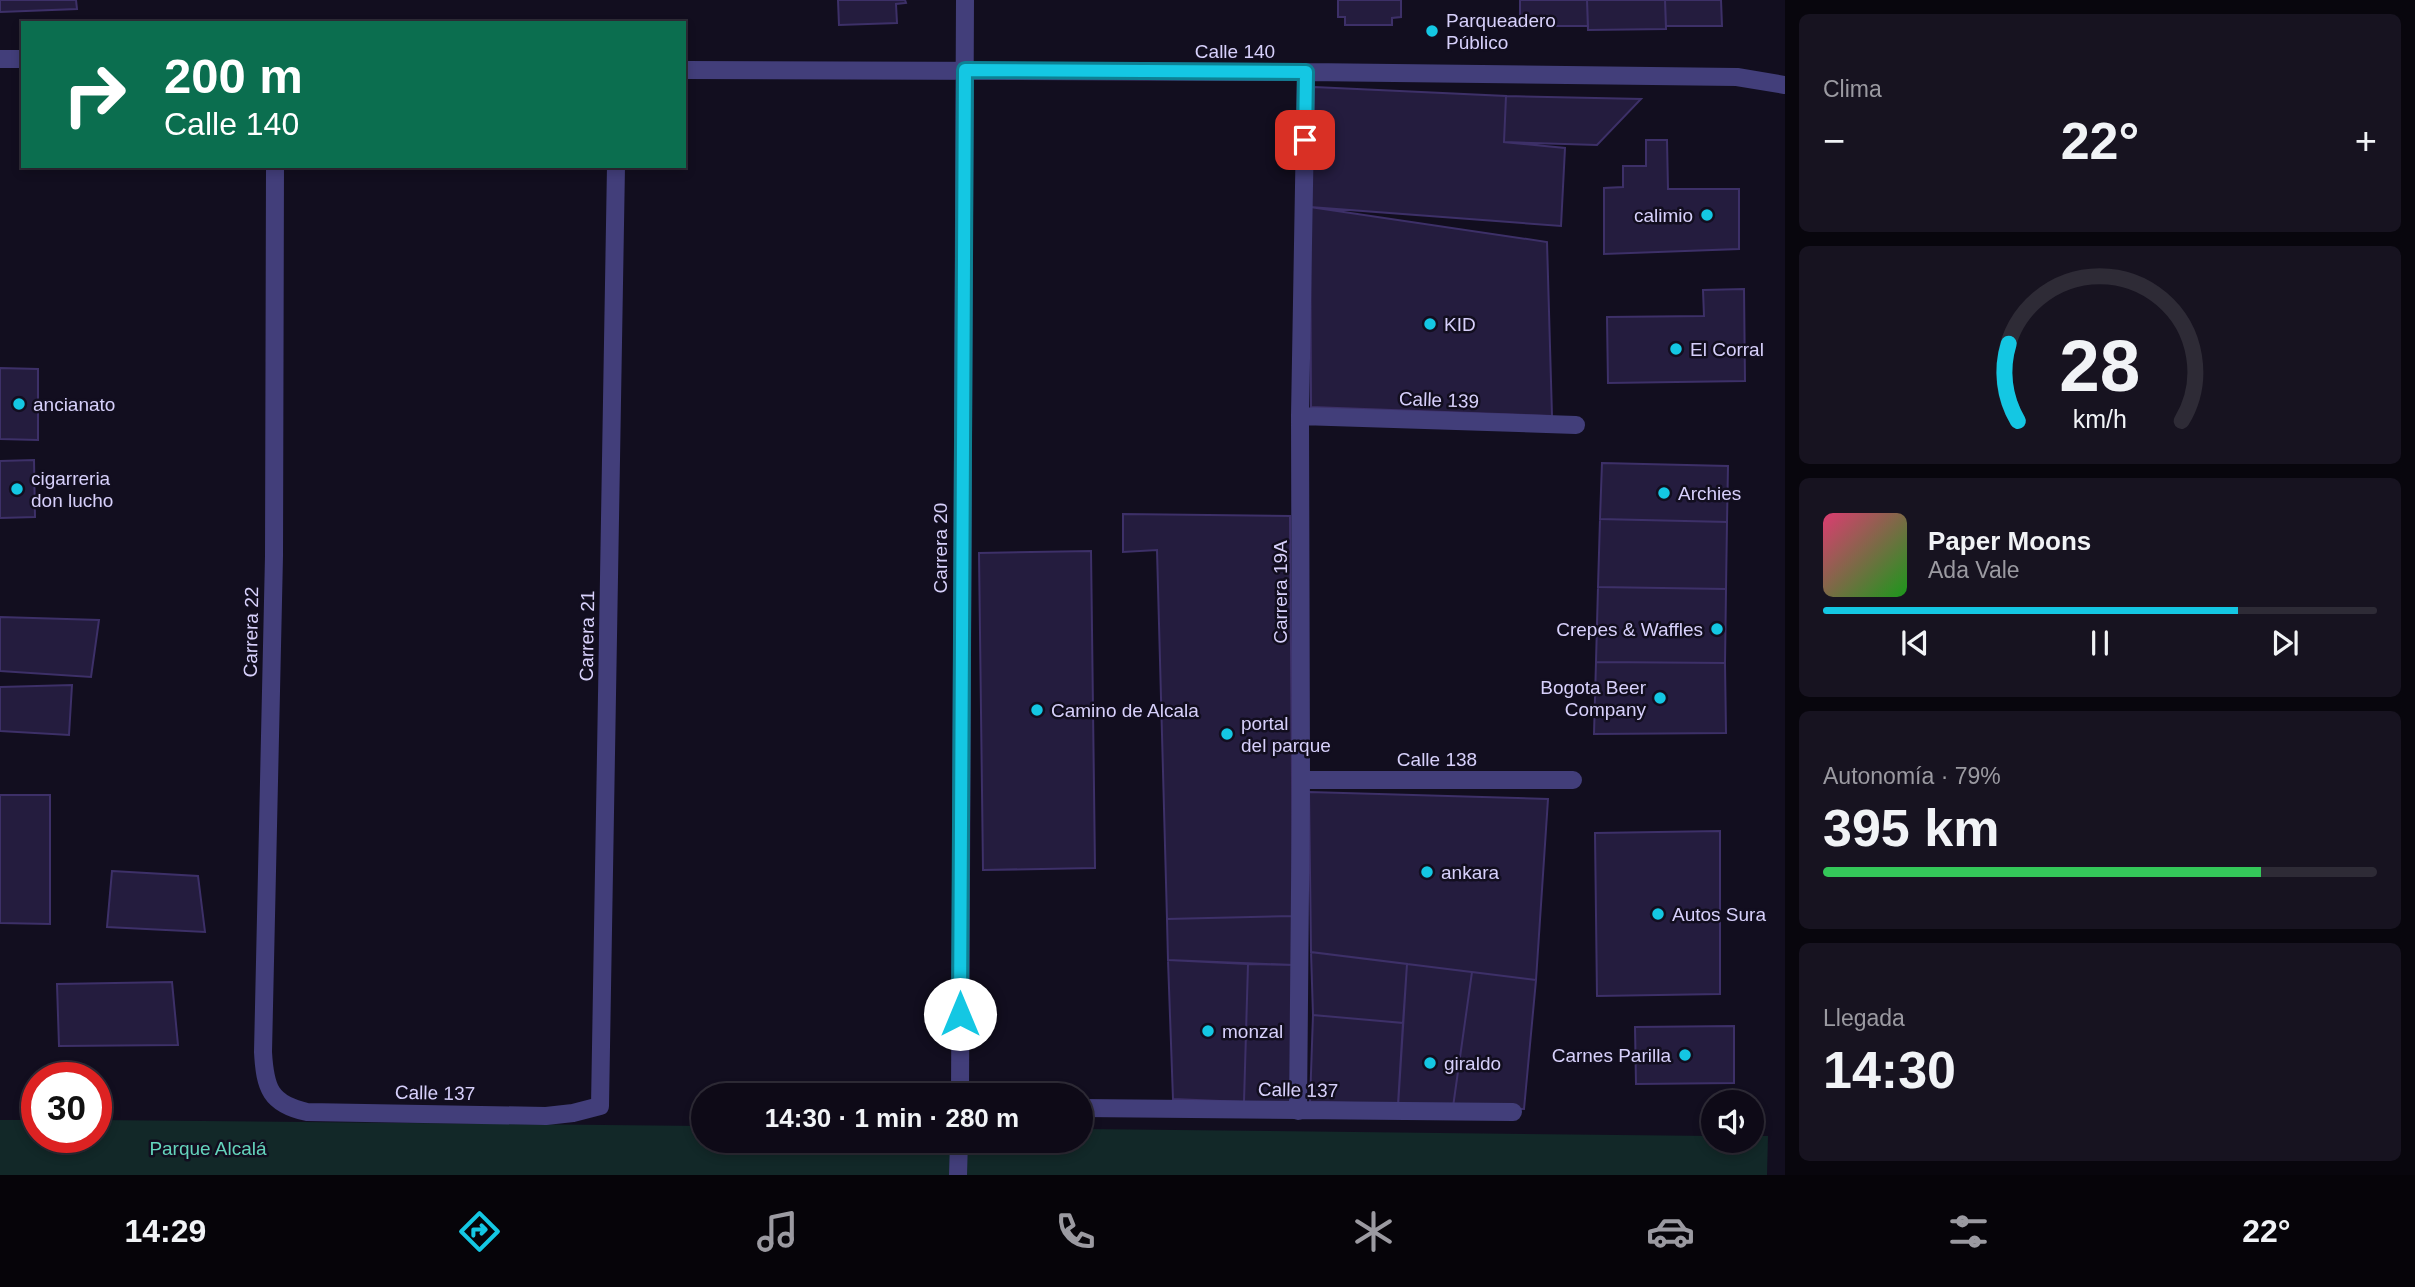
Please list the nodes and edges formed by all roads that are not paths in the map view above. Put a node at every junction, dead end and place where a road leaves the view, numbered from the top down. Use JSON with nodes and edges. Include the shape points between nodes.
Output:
{"nodes":[{"id":1,"x":965,"y":0,"type":"edge"},
{"id":2,"x":0,"y":59,"type":"edge"},
{"id":3,"x":21,"y":59,"type":"edge"},
{"id":4,"x":686,"y":69,"type":"edge"},
{"id":5,"x":965,"y":70,"type":"junction"},
{"id":6,"x":1306,"y":72,"type":"junction"},
{"id":7,"x":1785,"y":85,"type":"edge"},
{"id":8,"x":275,"y":168,"type":"edge"},
{"id":9,"x":616,"y":168,"type":"edge"},
{"id":10,"x":1300,"y":416,"type":"junction"},
{"id":11,"x":1576,"y":425,"type":"dead end"},
{"id":12,"x":1301,"y":780,"type":"junction"},
{"id":13,"x":1573,"y":780,"type":"dead end"},
{"id":14,"x":960,"y":1083,"type":"edge"},
{"id":15,"x":273,"y":1096,"type":"joint"},
{"id":16,"x":600,"y":1106,"type":"joint"},
{"id":17,"x":1093,"y":1108,"type":"edge"},
{"id":18,"x":1298,"y":1111,"type":"junction"},
{"id":19,"x":1513,"y":1112,"type":"dead end"},
{"id":20,"x":959,"y":1153,"type":"edge"},
{"id":21,"x":958,"y":1175,"type":"edge"}],
"edges":[{"from":1,"to":5,"type":"street","name":"Carrera 20"},
{"from":2,"to":3,"type":"street"},
{"from":4,"to":5,"type":"street","name":"Calle 140"},
{"from":5,"to":6,"type":"street","name":"Calle 140"},
{"from":5,"to":14,"type":"street","name":"Carrera 20"},
{"from":6,"to":7,"type":"street","name":"Calle 140","via":[[1746,78]]},
{"from":6,"to":10,"type":"street","name":"Carrera 19A"},
{"from":8,"to":15,"type":"street","name":"Carrera 22","via":[[274,570],[263,1052],[265,1078]]},
{"from":9,"to":16,"type":"street","name":"Carrera 21"},
{"from":10,"to":11,"type":"street","name":"Calle 139"},
{"from":10,"to":12,"type":"street","name":"Carrera 19A"},
{"from":12,"to":13,"type":"street","name":"Calle 138"},
{"from":12,"to":18,"type":"street","name":"Carrera 19A"},
{"from":15,"to":16,"type":"street","name":"Calle 137","via":[[287,1108],[307,1112],[547,1116]]},
{"from":17,"to":18,"type":"street","name":"Calle 137"},
{"from":18,"to":19,"type":"street","name":"Calle 137"},
{"from":20,"to":21,"type":"street"}]}
